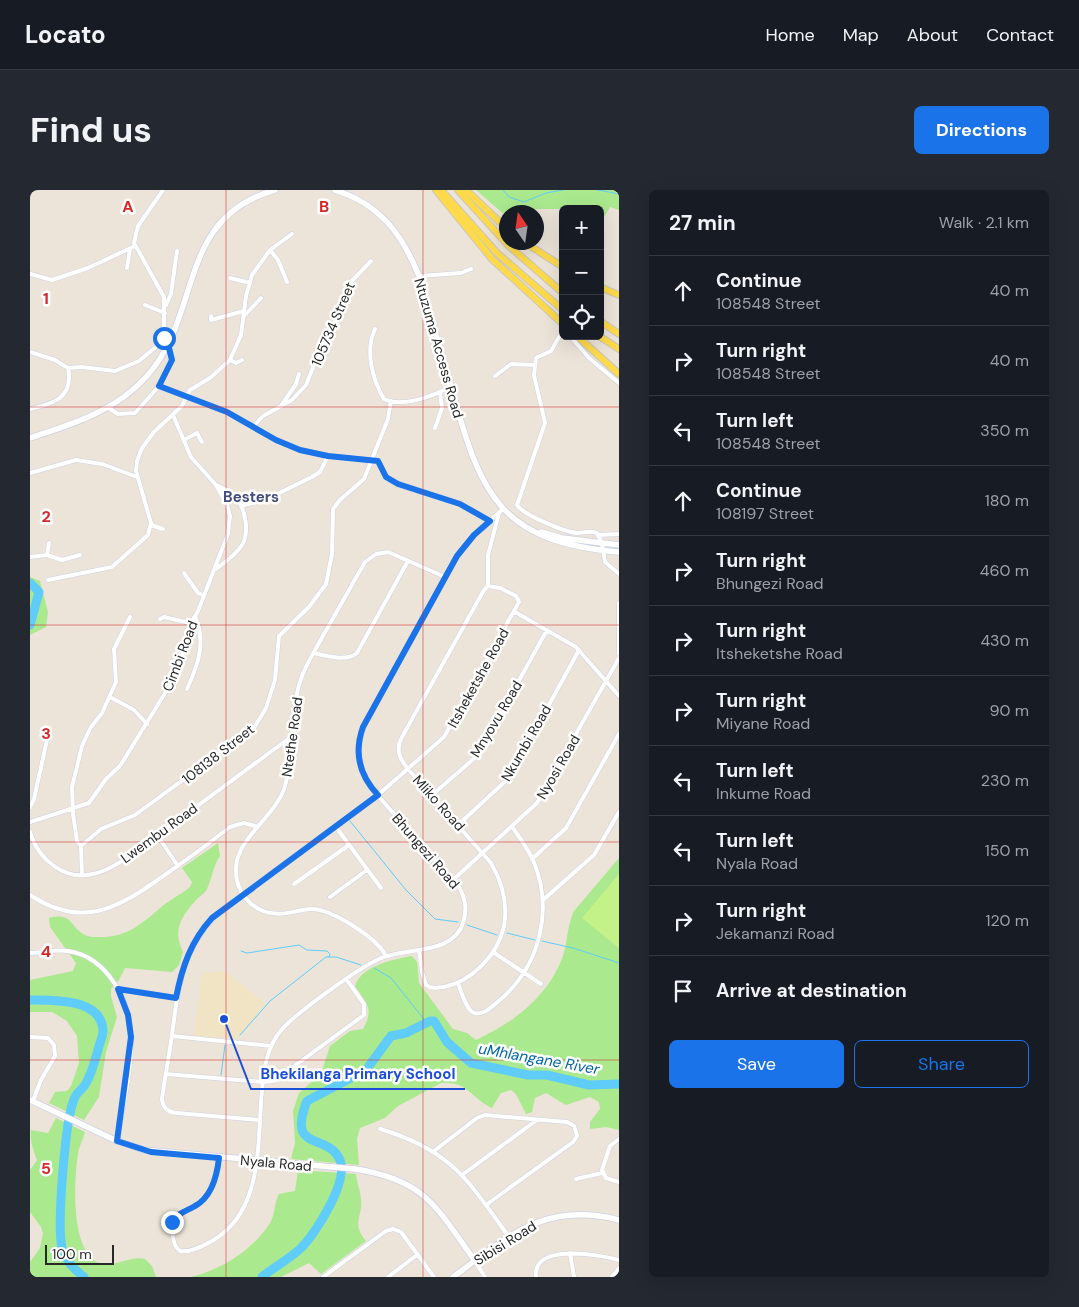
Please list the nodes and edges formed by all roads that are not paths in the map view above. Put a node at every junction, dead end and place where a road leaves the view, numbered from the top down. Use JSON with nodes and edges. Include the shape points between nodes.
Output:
{"nodes":[{"id":1,"x":163,"y":190,"type":"edge"},
{"id":2,"x":275,"y":190,"type":"edge"},
{"id":3,"x":336,"y":190,"type":"edge"},
{"id":4,"x":436,"y":190,"type":"edge"},
{"id":5,"x":441,"y":190,"type":"edge"},
{"id":6,"x":458,"y":190,"type":"edge"},
{"id":7,"x":466,"y":190,"type":"edge"},
{"id":8,"x":499,"y":222,"type":"edge"},
{"id":9,"x":292,"y":234,"type":"dead end"},
{"id":10,"x":135,"y":246,"type":"junction"},
{"id":11,"x":130,"y":249,"type":"junction"},
{"id":12,"x":270,"y":250,"type":"junction"},
{"id":13,"x":536,"y":250,"type":"edge"},
{"id":14,"x":177,"y":251,"type":"dead end"},
{"id":15,"x":371,"y":261,"type":"dead end"},
{"id":16,"x":559,"y":265,"type":"edge"},
{"id":17,"x":127,"y":268,"type":"dead end"},
{"id":18,"x":471,"y":268,"type":"dead end"},
{"id":19,"x":30,"y":274,"type":"edge"},
{"id":20,"x":419,"y":276,"type":"junction"},
{"id":21,"x":230,"y":278,"type":"dead end"},
{"id":22,"x":287,"y":282,"type":"dead end"},
{"id":23,"x":250,"y":283,"type":"junction"},
{"id":24,"x":604,"y":289,"type":"edge"},
{"id":25,"x":559,"y":290,"type":"edge"},
{"id":26,"x":619,"y":295,"type":"edge"},
{"id":27,"x":261,"y":298,"type":"dead end"},
{"id":28,"x":145,"y":305,"type":"dead end"},
{"id":29,"x":166,"y":305,"type":"junction"},
{"id":30,"x":559,"y":307,"type":"edge"},
{"id":31,"x":165,"y":313,"type":"junction"},
{"id":32,"x":244,"y":314,"type":"junction"},
{"id":33,"x":211,"y":318,"type":"dead end"},
{"id":34,"x":559,"y":320,"type":"edge"},
{"id":35,"x":604,"y":324,"type":"edge"},
{"id":36,"x":375,"y":329,"type":"dead end"},
{"id":37,"x":619,"y":334,"type":"edge"},
{"id":38,"x":559,"y":337,"type":"edge"},
{"id":39,"x":604,"y":339,"type":"edge"},
{"id":40,"x":573,"y":340,"type":"edge"},
{"id":41,"x":581,"y":340,"type":"edge"},
{"id":42,"x":162,"y":342,"type":"junction"},
{"id":43,"x":168,"y":344,"type":"junction"},
{"id":44,"x":619,"y":349,"type":"edge"},
{"id":45,"x":30,"y":352,"type":"edge"},
{"id":46,"x":230,"y":360,"type":"junction"},
{"id":47,"x":242,"y":360,"type":"dead end"},
{"id":48,"x":534,"y":365,"type":"junction"},
{"id":49,"x":68,"y":368,"type":"junction"},
{"id":50,"x":299,"y":374,"type":"dead end"},
{"id":51,"x":619,"y":374,"type":"edge"},
{"id":52,"x":494,"y":376,"type":"dead end"},
{"id":53,"x":619,"y":383,"type":"edge"},
{"id":54,"x":159,"y":386,"type":"junction"},
{"id":55,"x":451,"y":386,"type":"junction"},
{"id":56,"x":440,"y":392,"type":"junction"},
{"id":57,"x":187,"y":395,"type":"junction"},
{"id":58,"x":390,"y":401,"type":"junction"},
{"id":59,"x":281,"y":406,"type":"junction"},
{"id":60,"x":108,"y":408,"type":"junction"},
{"id":61,"x":30,"y":409,"type":"edge"},
{"id":62,"x":173,"y":415,"type":"junction"},
{"id":63,"x":253,"y":427,"type":"junction"},
{"id":64,"x":435,"y":428,"type":"dead end"},
{"id":65,"x":30,"y":438,"type":"edge"},
{"id":66,"x":184,"y":440,"type":"junction"},
{"id":67,"x":202,"y":442,"type":"dead end"},
{"id":68,"x":328,"y":456,"type":"junction"},
{"id":69,"x":370,"y":460,"type":"junction"},
{"id":70,"x":30,"y":473,"type":"edge"},
{"id":71,"x":137,"y":477,"type":"junction"},
{"id":72,"x":216,"y":485,"type":"junction"},
{"id":73,"x":241,"y":506,"type":"junction"},
{"id":74,"x":501,"y":511,"type":"junction"},
{"id":75,"x":490,"y":521,"type":"junction"},
{"id":76,"x":523,"y":524,"type":"junction"},
{"id":77,"x":151,"y":525,"type":"junction"},
{"id":78,"x":163,"y":529,"type":"dead end"},
{"id":79,"x":619,"y":534,"type":"edge"},
{"id":80,"x":598,"y":535,"type":"junction"},
{"id":81,"x":49,"y":543,"type":"dead end"},
{"id":82,"x":602,"y":543,"type":"junction"},
{"id":83,"x":619,"y":545,"type":"edge"},
{"id":84,"x":603,"y":551,"type":"junction"},
{"id":85,"x":619,"y":552,"type":"edge"},
{"id":86,"x":80,"y":555,"type":"dead end"},
{"id":87,"x":47,"y":556,"type":"junction"},
{"id":88,"x":30,"y":557,"type":"edge"},
{"id":89,"x":408,"y":561,"type":"junction"},
{"id":90,"x":214,"y":570,"type":"junction"},
{"id":91,"x":184,"y":573,"type":"dead end"},
{"id":92,"x":619,"y":574,"type":"edge"},
{"id":93,"x":445,"y":577,"type":"junction"},
{"id":94,"x":48,"y":580,"type":"dead end"},
{"id":95,"x":488,"y":586,"type":"junction"},
{"id":96,"x":203,"y":595,"type":"junction"},
{"id":97,"x":619,"y":603,"type":"edge"},
{"id":98,"x":515,"y":612,"type":"junction"},
{"id":99,"x":195,"y":616,"type":"junction"},
{"id":100,"x":130,"y":617,"type":"dead end"},
{"id":101,"x":160,"y":619,"type":"dead end"},
{"id":102,"x":190,"y":624,"type":"junction"},
{"id":103,"x":547,"y":630,"type":"junction"},
{"id":104,"x":579,"y":650,"type":"junction"},
{"id":105,"x":314,"y":653,"type":"junction"},
{"id":106,"x":619,"y":657,"type":"edge"},
{"id":107,"x":606,"y":680,"type":"junction"},
{"id":108,"x":187,"y":689,"type":"dead end"},
{"id":109,"x":619,"y":696,"type":"edge"},
{"id":110,"x":110,"y":697,"type":"junction"},
{"id":111,"x":147,"y":724,"type":"junction"},
{"id":112,"x":619,"y":734,"type":"edge"},
{"id":113,"x":291,"y":737,"type":"junction"},
{"id":114,"x":46,"y":740,"type":"dead end"},
{"id":115,"x":408,"y":769,"type":"junction"},
{"id":116,"x":378,"y":795,"type":"junction"},
{"id":117,"x":431,"y":796,"type":"junction"},
{"id":118,"x":30,"y":807,"type":"edge"},
{"id":119,"x":73,"y":809,"type":"junction"},
{"id":120,"x":619,"y":812,"type":"edge"},
{"id":121,"x":30,"y":818,"type":"edge"},
{"id":122,"x":30,"y":823,"type":"edge"},
{"id":123,"x":458,"y":825,"type":"junction"},
{"id":124,"x":258,"y":827,"type":"junction"},
{"id":125,"x":336,"y":827,"type":"junction"},
{"id":126,"x":512,"y":828,"type":"junction"},
{"id":127,"x":30,"y":832,"type":"edge"},
{"id":128,"x":157,"y":835,"type":"junction"},
{"id":129,"x":349,"y":845,"type":"junction"},
{"id":130,"x":80,"y":846,"type":"junction"},
{"id":131,"x":484,"y":853,"type":"junction"},
{"id":132,"x":532,"y":858,"type":"junction"},
{"id":133,"x":178,"y":866,"type":"junction"},
{"id":134,"x":367,"y":870,"type":"junction"},
{"id":135,"x":82,"y":875,"type":"junction"},
{"id":136,"x":454,"y":879,"type":"junction"},
{"id":137,"x":294,"y":884,"type":"dead end"},
{"id":138,"x":381,"y":888,"type":"dead end"},
{"id":139,"x":30,"y":895,"type":"edge"},
{"id":140,"x":243,"y":895,"type":"junction"},
{"id":141,"x":330,"y":897,"type":"dead end"},
{"id":142,"x":543,"y":900,"type":"junction"},
{"id":143,"x":419,"y":950,"type":"junction"},
{"id":144,"x":493,"y":952,"type":"junction"},
{"id":145,"x":30,"y":953,"type":"edge"},
{"id":146,"x":386,"y":956,"type":"junction"},
{"id":147,"x":524,"y":974,"type":"junction"},
{"id":148,"x":347,"y":980,"type":"junction"},
{"id":149,"x":458,"y":983,"type":"junction"},
{"id":150,"x":541,"y":984,"type":"dead end"},
{"id":151,"x":118,"y":989,"type":"junction"},
{"id":152,"x":176,"y":998,"type":"junction"},
{"id":153,"x":30,"y":1036,"type":"edge"},
{"id":154,"x":172,"y":1036,"type":"junction"},
{"id":155,"x":271,"y":1046,"type":"junction"},
{"id":156,"x":166,"y":1074,"type":"junction"},
{"id":157,"x":263,"y":1082,"type":"junction"},
{"id":158,"x":31,"y":1100,"type":"edge"},
{"id":159,"x":259,"y":1120,"type":"junction"},
{"id":160,"x":537,"y":1120,"type":"junction"},
{"id":161,"x":380,"y":1129,"type":"dead end"},
{"id":162,"x":619,"y":1139,"type":"edge"},
{"id":163,"x":117,"y":1141,"type":"junction"},
{"id":164,"x":434,"y":1151,"type":"junction"},
{"id":165,"x":219,"y":1158,"type":"junction"},
{"id":166,"x":256,"y":1162,"type":"junction"},
{"id":167,"x":602,"y":1173,"type":"junction"},
{"id":168,"x":462,"y":1175,"type":"junction"},
{"id":169,"x":576,"y":1179,"type":"dead end"},
{"id":170,"x":619,"y":1182,"type":"edge"},
{"id":171,"x":486,"y":1205,"type":"junction"},
{"id":172,"x":619,"y":1220,"type":"edge"},
{"id":173,"x":509,"y":1237,"type":"junction"},
{"id":174,"x":570,"y":1253,"type":"junction"},
{"id":175,"x":417,"y":1255,"type":"junction"},
{"id":176,"x":619,"y":1260,"type":"edge"},
{"id":177,"x":475,"y":1261,"type":"junction"},
{"id":178,"x":619,"y":1268,"type":"edge"},
{"id":179,"x":323,"y":1277,"type":"edge"},
{"id":180,"x":388,"y":1277,"type":"edge"},
{"id":181,"x":434,"y":1277,"type":"edge"},
{"id":182,"x":453,"y":1277,"type":"edge"},
{"id":183,"x":485,"y":1277,"type":"edge"},
{"id":184,"x":536,"y":1277,"type":"edge"},
{"id":185,"x":574,"y":1277,"type":"edge"},
{"id":186,"x":612,"y":1277,"type":"edge"}],
"edges":[{"from":1,"to":10,"type":"street","via":[[138,226]]},
{"from":2,"to":43,"type":"street","via":[[237,208],[209,237],[199,254],[178,323]]},
{"from":3,"to":20,"type":"street","name":"Ntuzuma Access Road","via":[[365,202],[384,218],[404,243]]},
{"from":4,"to":34,"type":"main road","via":[[476,242]]},
{"from":5,"to":30,"type":"main road","via":[[497,253]]},
{"from":6,"to":25,"type":"main road","via":[[509,246]]},
{"from":7,"to":8,"type":"main road"},
{"from":9,"to":12,"type":"street"},
{"from":10,"to":11,"type":"street"},
{"from":10,"to":29,"type":"street","via":[[162,292]]},
{"from":11,"to":17,"type":"street"},
{"from":11,"to":19,"type":"street","via":[[52,280]]},
{"from":12,"to":22,"type":"street"},
{"from":12,"to":23,"type":"street"},
{"from":13,"to":16,"type":"main road"},
{"from":14,"to":29,"type":"street","via":[[171,294]]},
{"from":15,"to":59,"type":"street","name":"105734 Street","via":[[348,285],[342,309],[323,343],[306,385]]},
{"from":18,"to":20,"type":"street","via":[[461,273]]},
{"from":20,"to":55,"type":"street","name":"Ntuzuma Access Road"},
{"from":21,"to":23,"type":"street"},
{"from":23,"to":32,"type":"street"},
{"from":24,"to":26,"type":"main road"},
{"from":27,"to":32,"type":"street"},
{"from":28,"to":31,"type":"street"},
{"from":29,"to":31,"type":"street"},
{"from":31,"to":42,"type":"street"},
{"from":32,"to":33,"type":"street"},
{"from":32,"to":46,"type":"street","via":[[240,338]]},
{"from":35,"to":37,"type":"main road"},
{"from":36,"to":58,"type":"street","via":[[369,356],[382,395]]},
{"from":38,"to":48,"type":"street","via":[[551,351],[538,355]]},
{"from":39,"to":44,"type":"main road"},
{"from":40,"to":53,"type":"street","via":[[588,358]]},
{"from":41,"to":51,"type":"main road"},
{"from":42,"to":43,"type":"street"},
{"from":42,"to":49,"type":"street","via":[[120,370]]},
{"from":43,"to":54,"type":"street","via":[[172,360]]},
{"from":43,"to":60,"type":"street","via":[[145,378]]},
{"from":45,"to":49,"type":"street"},
{"from":46,"to":47,"type":"street","via":[[236,363]]},
{"from":46,"to":57,"type":"street"},
{"from":48,"to":52,"type":"street","via":[[510,364]]},
{"from":48,"to":80,"type":"street","via":[[535,384],[545,423],[518,507],[569,531]]},
{"from":49,"to":61,"type":"street","via":[[69,383],[64,395],[54,402]]},
{"from":50,"to":59,"type":"street"},
{"from":54,"to":57,"type":"street"},
{"from":54,"to":60,"type":"street","via":[[143,407],[134,413],[118,414]]},
{"from":55,"to":56,"type":"street"},
{"from":55,"to":74,"type":"street","name":"Ntuzuma Access Road","via":[[478,473]]},
{"from":56,"to":58,"type":"street","via":[[422,399]]},
{"from":56,"to":64,"type":"street","via":[[442,408]]},
{"from":57,"to":62,"type":"street"},
{"from":57,"to":63,"type":"street"},
{"from":58,"to":69,"type":"street","via":[[388,419]]},
{"from":59,"to":63,"type":"street","name":"105734 Street"},
{"from":60,"to":65,"type":"street","via":[[74,424]]},
{"from":62,"to":66,"type":"street","name":"Cimbi Road"},
{"from":62,"to":71,"type":"street","via":[[144,445],[137,461]]},
{"from":63,"to":68,"type":"street","via":[[286,445]]},
{"from":66,"to":67,"type":"street","via":[[196,433]]},
{"from":66,"to":72,"type":"street","name":"Cimbi Road","via":[[192,459]]},
{"from":68,"to":69,"type":"street"},
{"from":68,"to":73,"type":"street","via":[[320,472],[312,477],[267,499]]},
{"from":69,"to":75,"type":"street","via":[[380,462],[386,477],[398,484],[460,504]]},
{"from":69,"to":130,"type":"street","name":"108138 Street","via":[[364,479],[333,509],[330,570],[326,584],[318,596],[278,632],[275,680],[263,714],[254,728],[135,815],[101,829]]},
{"from":70,"to":71,"type":"street","via":[[76,460],[102,464]]},
{"from":71,"to":77,"type":"street"},
{"from":72,"to":73,"type":"street","via":[[234,494]]},
{"from":72,"to":90,"type":"street","name":"Cimbi Road","via":[[227,505],[230,521]]},
{"from":73,"to":90,"type":"street","via":[[246,526],[244,541]]},
{"from":74,"to":75,"type":"street","name":"Bhungezi Road"},
{"from":74,"to":76,"type":"street","name":"Ntuzuma Access Road"},
{"from":74,"to":95,"type":"street","via":[[488,555]]},
{"from":75,"to":93,"type":"street","name":"Bhungezi Road","via":[[462,550]]},
{"from":76,"to":82,"type":"street","name":"Ntuzuma Access Road","via":[[562,538]]},
{"from":76,"to":84,"type":"street","name":"Ntuzuma Access Road","via":[[558,542]]},
{"from":77,"to":78,"type":"street"},
{"from":77,"to":94,"type":"street","via":[[147,536],[115,565]]},
{"from":79,"to":80,"type":"street"},
{"from":80,"to":82,"type":"street"},
{"from":81,"to":87,"type":"street"},
{"from":82,"to":83,"type":"street","name":"Ntuzuma Access Road"},
{"from":82,"to":84,"type":"street"},
{"from":84,"to":85,"type":"street","name":"Ntuzuma Access Road"},
{"from":84,"to":92,"type":"street","via":[[605,562]]},
{"from":86,"to":87,"type":"street","via":[[62,560]]},
{"from":87,"to":88,"type":"street"},
{"from":89,"to":93,"type":"street","name":"Ntethe Road"},
{"from":89,"to":105,"type":"street","via":[[357,652],[350,657],[339,658]]},
{"from":89,"to":105,"type":"street","name":"Ntethe Road","via":[[388,552],[380,552],[367,559]]},
{"from":90,"to":96,"type":"street","name":"Cimbi Road"},
{"from":91,"to":96,"type":"street","via":[[197,592]]},
{"from":93,"to":116,"type":"street","name":"Bhungezi Road","via":[[361,734],[358,745],[360,766]]},
{"from":95,"to":98,"type":"street","name":"Itsheketshe Road","via":[[519,598]]},
{"from":95,"to":115,"type":"street","name":"Mliko Road","via":[[399,742],[398,753]]},
{"from":96,"to":99,"type":"street","name":"Cimbi Road"},
{"from":97,"to":106,"type":"street"},
{"from":98,"to":103,"type":"street"},
{"from":98,"to":115,"type":"street","name":"Itsheketshe Road","via":[[449,730]]},
{"from":99,"to":102,"type":"street","name":"Cimbi Road"},
{"from":99,"to":108,"type":"street","via":[[202,639],[196,671]]},
{"from":100,"to":110,"type":"street","via":[[114,649],[117,678]]},
{"from":101,"to":102,"type":"street","via":[[164,617]]},
{"from":102,"to":111,"type":"street","name":"Cimbi Road","via":[[180,664]]},
{"from":103,"to":104,"type":"street"},
{"from":103,"to":117,"type":"street","name":"Mnyovu Road","via":[[477,756]]},
{"from":104,"to":107,"type":"street"},
{"from":104,"to":123,"type":"street","name":"Nkumbi Road","via":[[509,778]]},
{"from":105,"to":113,"type":"street","name":"Ntethe Road","via":[[300,684]]},
{"from":106,"to":107,"type":"street","name":"Nyosi Road"},
{"from":107,"to":109,"type":"street"},
{"from":107,"to":126,"type":"street","name":"Nyosi Road","via":[[540,800]]},
{"from":110,"to":111,"type":"street","via":[[135,711]]},
{"from":110,"to":119,"type":"street","via":[[82,746],[72,790]]},
{"from":111,"to":119,"type":"street","name":"Cimbi Road","via":[[120,766],[106,779],[91,802]]},
{"from":112,"to":132,"type":"street","via":[[563,833]]},
{"from":113,"to":124,"type":"street","name":"Ntethe Road","via":[[284,788]]},
{"from":113,"to":128,"type":"street","name":"Lwembu Road"},
{"from":114,"to":118,"type":"street"},
{"from":115,"to":116,"type":"street","name":"Itsheketshe Road"},
{"from":115,"to":117,"type":"street","name":"Mliko Road"},
{"from":116,"to":125,"type":"street","name":"Itsheketshe Road"},
{"from":116,"to":136,"type":"street","name":"Bhungezi Road"},
{"from":117,"to":123,"type":"street","name":"Mliko Road"},
{"from":119,"to":122,"type":"street","name":"Cimbi Road"},
{"from":119,"to":130,"type":"street"},
{"from":120,"to":142,"type":"street","via":[[594,854]]},
{"from":121,"to":122,"type":"street"},
{"from":123,"to":131,"type":"street","name":"Mliko Road"},
{"from":124,"to":133,"type":"street","via":[[244,823],[230,827]]},
{"from":124,"to":140,"type":"street","name":"Ntethe Road","via":[[244,845],[236,864],[236,876]]},
{"from":125,"to":129,"type":"street"},
{"from":125,"to":140,"type":"street","name":"Itsheketshe Road"},
{"from":126,"to":131,"type":"street","name":"Nyosi Road"},
{"from":126,"to":132,"type":"street"},
{"from":127,"to":135,"type":"street","name":"Lwembu Road","via":[[38,850],[50,863],[66,872]]},
{"from":128,"to":133,"type":"street"},
{"from":128,"to":135,"type":"street","name":"Lwembu Road","via":[[110,868]]},
{"from":129,"to":134,"type":"street"},
{"from":129,"to":137,"type":"street"},
{"from":130,"to":135,"type":"street"},
{"from":131,"to":136,"type":"street","name":"Nyosi Road"},
{"from":131,"to":144,"type":"street","name":"Mliko Road","via":[[499,878],[504,898],[503,927]]},
{"from":132,"to":142,"type":"street"},
{"from":133,"to":139,"type":"street","via":[[134,897],[102,911],[67,912]]},
{"from":134,"to":138,"type":"street"},
{"from":134,"to":141,"type":"street"},
{"from":136,"to":143,"type":"street","name":"Bhungezi Road","via":[[464,900],[463,923],[448,941]]},
{"from":140,"to":146,"type":"street","via":[[258,908],[275,914],[321,910],[377,944]]},
{"from":140,"to":152,"type":"street","name":"Itsheketshe Road","via":[[212,918],[199,935],[184,964]]},
{"from":142,"to":147,"type":"street","via":[[538,942]]},
{"from":143,"to":146,"type":"street","name":"Bhungezi Road"},
{"from":143,"to":149,"type":"street","name":"Mliko Road","via":[[422,978],[428,987]]},
{"from":144,"to":147,"type":"street"},
{"from":144,"to":149,"type":"street","name":"Mliko Road","via":[[478,969]]},
{"from":145,"to":151,"type":"street","via":[[67,950],[85,956],[104,969]]},
{"from":146,"to":148,"type":"street","name":"Bhungezi Road"},
{"from":147,"to":149,"type":"street","via":[[508,993],[479,1013],[470,1010]]},
{"from":147,"to":150,"type":"street"},
{"from":148,"to":155,"type":"street","name":"Bhungezi Road","via":[[295,1017],[279,1032]]},
{"from":148,"to":157,"type":"street","via":[[364,1004],[364,1014],[281,1078]]},
{"from":151,"to":152,"type":"street"},
{"from":151,"to":163,"type":"street","via":[[128,1015],[131,1042]]},
{"from":152,"to":154,"type":"street","name":"Itsheketshe Road"},
{"from":153,"to":158,"type":"street","via":[[48,1038],[55,1052]]},
{"from":154,"to":155,"type":"street"},
{"from":154,"to":156,"type":"street","name":"Itsheketshe Road"},
{"from":155,"to":157,"type":"street","name":"Bhungezi Road","via":[[264,1065]]},
{"from":156,"to":157,"type":"street"},
{"from":156,"to":159,"type":"street","name":"Itsheketshe Road","via":[[162,1099],[168,1111]]},
{"from":157,"to":159,"type":"street","name":"Bhungezi Road"},
{"from":158,"to":163,"type":"street","name":"Nyala Road"},
{"from":159,"to":166,"type":"street","name":"Bhungezi Road"},
{"from":160,"to":164,"type":"street","via":[[485,1115]]},
{"from":160,"to":168,"type":"street"},
{"from":160,"to":171,"type":"street","via":[[571,1123],[577,1136]]},
{"from":161,"to":164,"type":"street"},
{"from":162,"to":167,"type":"street","via":[[608,1149]]},
{"from":163,"to":165,"type":"street","name":"Nyala Road","via":[[151,1152]]},
{"from":164,"to":168,"type":"street"},
{"from":165,"to":166,"type":"street","name":"Nyala Road"},
{"from":165,"to":166,"type":"street","name":"Bhungezi Road","via":[[216,1175],[206,1196],[200,1204],[176,1216],[172,1222],[175,1245],[180,1251],[210,1242],[236,1220],[249,1198]]},
{"from":166,"to":177,"type":"street","name":"Nyala Road","via":[[355,1169],[388,1175],[422,1194]]},
{"from":167,"to":169,"type":"street"},
{"from":167,"to":170,"type":"street","via":[[606,1178]]},
{"from":168,"to":171,"type":"street"},
{"from":171,"to":173,"type":"street"},
{"from":172,"to":173,"type":"street","name":"Sibisi Road","via":[[592,1214],[561,1216],[532,1223]]},
{"from":173,"to":177,"type":"street","name":"Sibisi Road"},
{"from":174,"to":176,"type":"street","via":[[589,1253]]},
{"from":174,"to":184,"type":"street","via":[[539,1263]]},
{"from":174,"to":185,"type":"street"},
{"from":175,"to":179,"type":"street","via":[[402,1232],[390,1229]]},
{"from":175,"to":180,"type":"street"},
{"from":175,"to":181,"type":"street"},
{"from":177,"to":182,"type":"street","name":"Sibisi Road"},
{"from":177,"to":183,"type":"street","name":"Nyala Road"},
{"from":178,"to":186,"type":"street"}]}
